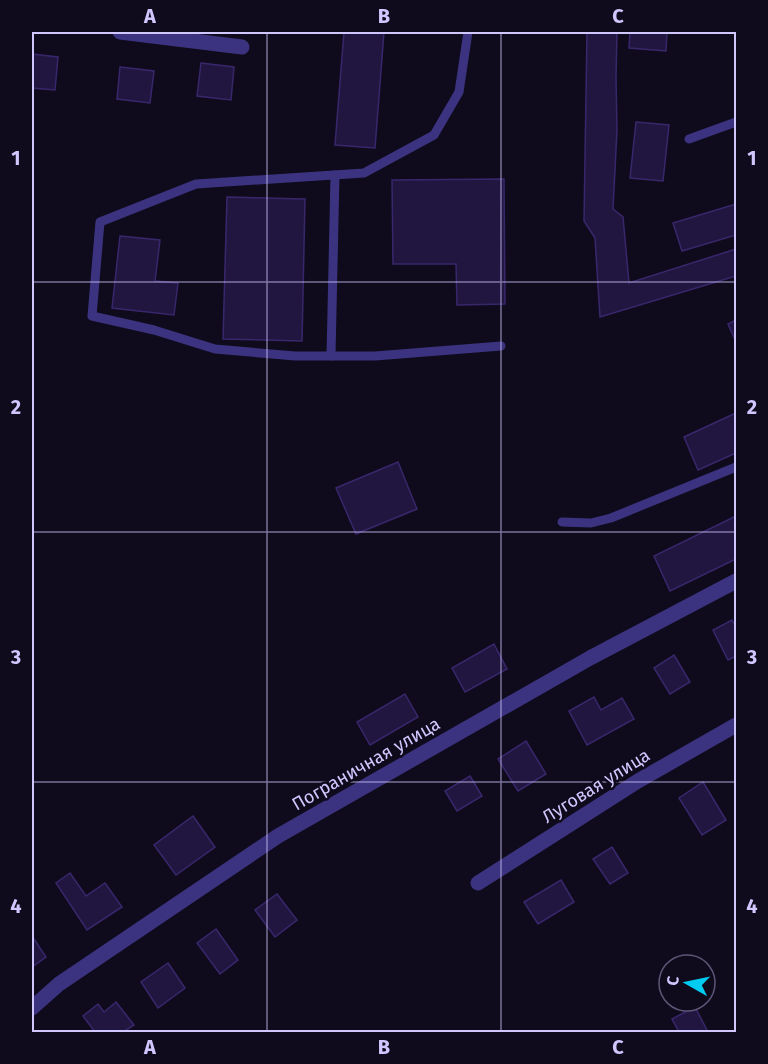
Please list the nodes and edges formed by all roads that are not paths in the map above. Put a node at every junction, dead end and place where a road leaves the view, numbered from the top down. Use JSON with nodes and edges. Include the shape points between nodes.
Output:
{"nodes":[{"id":1,"x":120,"y":32,"type":"edge"},
{"id":2,"x":468,"y":32,"type":"edge"},
{"id":3,"x":242,"y":47,"type":"dead end"},
{"id":4,"x":736,"y":122,"type":"edge"},
{"id":5,"x":689,"y":139,"type":"dead end"},
{"id":6,"x":336,"y":175,"type":"junction"},
{"id":7,"x":501,"y":345,"type":"dead end"},
{"id":8,"x":331,"y":356,"type":"junction"},
{"id":9,"x":736,"y":467,"type":"edge"},
{"id":10,"x":562,"y":522,"type":"dead end"},
{"id":11,"x":736,"y":581,"type":"edge"},
{"id":12,"x":736,"y":725,"type":"edge"},
{"id":13,"x":478,"y":882,"type":"dead end"},
{"id":14,"x":32,"y":1008,"type":"edge"}],
"edges":[{"from":1,"to":3,"type":"street"},
{"from":2,"to":6,"type":"lane","via":[[459,92],[434,135],[364,173]]},
{"from":4,"to":5,"type":"lane"},
{"from":6,"to":8,"type":"lane"},
{"from":6,"to":8,"type":"lane","via":[[196,184],[100,222],[92,316],[215,349]]},
{"from":7,"to":8,"type":"lane"},
{"from":9,"to":10,"type":"lane","via":[[611,518],[591,523]]},
{"from":11,"to":14,"type":"street","name":"Пограничная улица","via":[[590,658],[278,836],[59,984]]},
{"from":12,"to":13,"type":"street","name":"Луговая улица","via":[[638,781]]}]}
